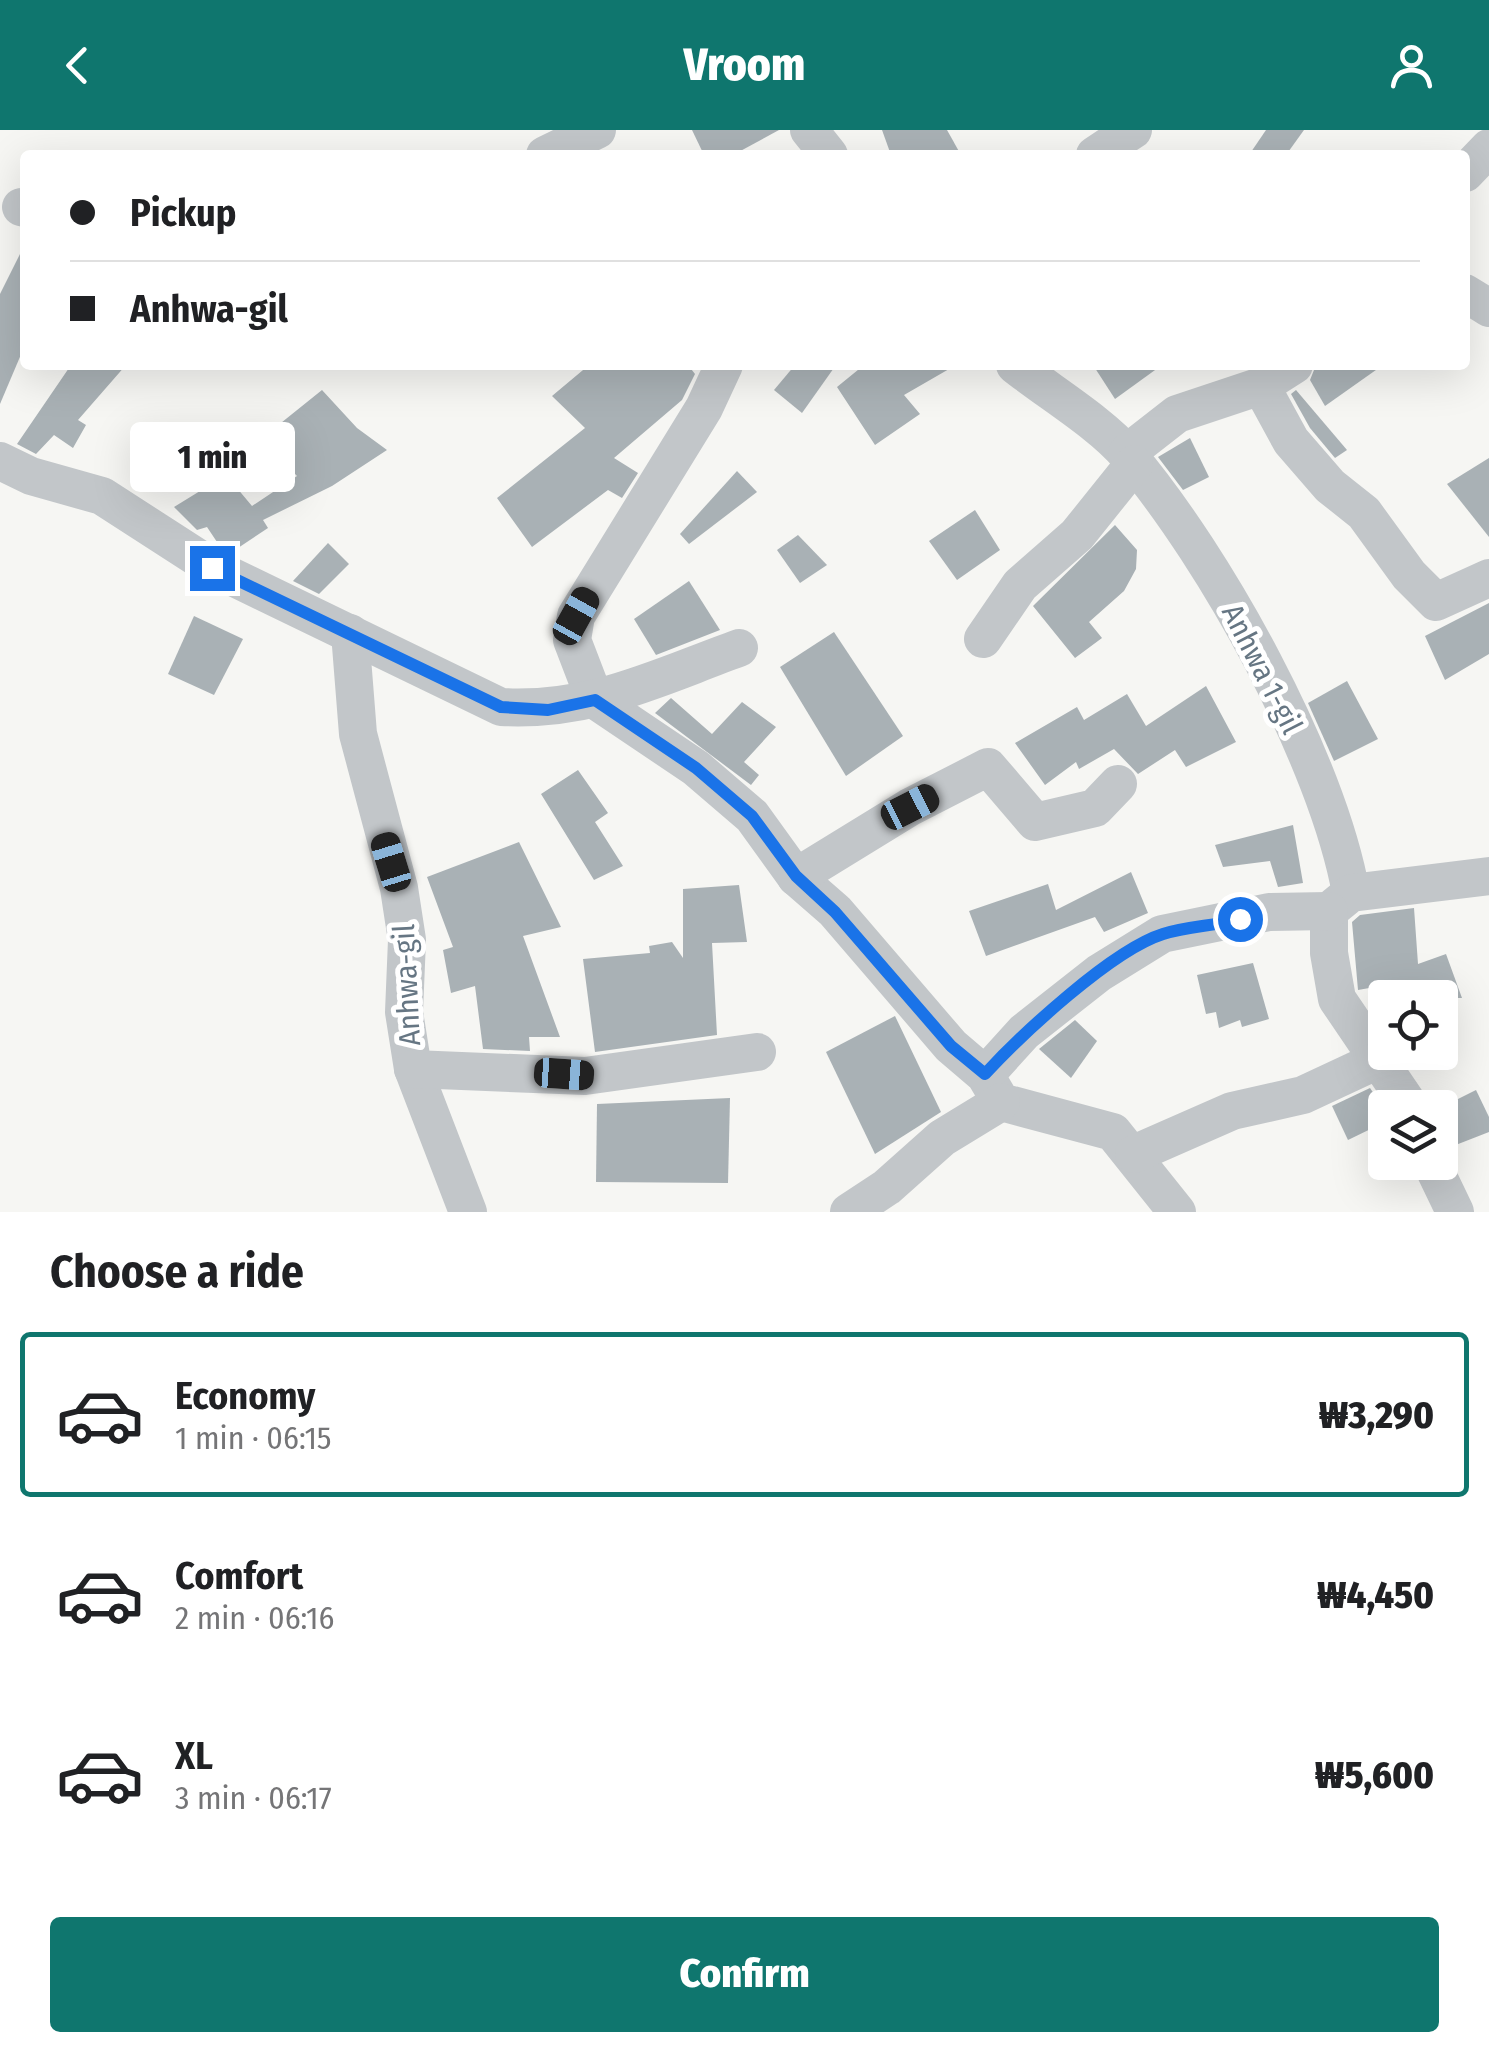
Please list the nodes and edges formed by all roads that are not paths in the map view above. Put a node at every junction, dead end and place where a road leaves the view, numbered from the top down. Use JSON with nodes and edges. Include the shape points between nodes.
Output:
{"nodes":[{"id":1,"x":597,"y":130,"type":"edge"},
{"id":2,"x":809,"y":130,"type":"edge"},
{"id":3,"x":1132,"y":130,"type":"edge"},
{"id":4,"x":1489,"y":148,"type":"edge"},
{"id":5,"x":556,"y":150,"type":"edge"},
{"id":6,"x":825,"y":150,"type":"edge"},
{"id":7,"x":1102,"y":150,"type":"edge"},
{"id":8,"x":1470,"y":168,"type":"edge"},
{"id":9,"x":722,"y":370,"type":"edge"},
{"id":10,"x":1021,"y":370,"type":"edge"},
{"id":11,"x":1286,"y":370,"type":"edge"},
{"id":12,"x":1261,"y":386,"type":"junction"},
{"id":13,"x":1130,"y":459,"type":"junction"},
{"id":14,"x":0,"y":461,"type":"edge"},
{"id":15,"x":1489,"y":578,"type":"edge"},
{"id":16,"x":350,"y":633,"type":"junction"},
{"id":17,"x":982,"y":638,"type":"dead end"},
{"id":18,"x":738,"y":648,"type":"dead end"},
{"id":19,"x":595,"y":700,"type":"junction"},
{"id":20,"x":1118,"y":784,"type":"dead end"},
{"id":21,"x":796,"y":876,"type":"junction"},
{"id":22,"x":1489,"y":876,"type":"edge"},
{"id":23,"x":1340,"y":902,"type":"junction"},
{"id":24,"x":1368,"y":1045,"type":"edge"},
{"id":25,"x":758,"y":1052,"type":"dead end"},
{"id":26,"x":1368,"y":1065,"type":"edge"},
{"id":27,"x":413,"y":1069,"type":"junction"},
{"id":28,"x":993,"y":1088,"type":"junction"},
{"id":29,"x":1134,"y":1154,"type":"junction"},
{"id":30,"x":1440,"y":1180,"type":"edge"},
{"id":31,"x":468,"y":1212,"type":"edge"},
{"id":32,"x":849,"y":1212,"type":"edge"},
{"id":33,"x":1177,"y":1212,"type":"edge"},
{"id":34,"x":1455,"y":1212,"type":"edge"}],
"edges":[{"from":1,"to":5,"type":"street"},
{"from":2,"to":6,"type":"street"},
{"from":3,"to":7,"type":"street"},
{"from":4,"to":8,"type":"street"},
{"from":9,"to":19,"type":"street","via":[[576,616],[572,640]]},
{"from":10,"to":13,"type":"street","name":"Anhwa 1-gil"},
{"from":11,"to":12,"type":"street"},
{"from":12,"to":13,"type":"street","via":[[1177,414]]},
{"from":12,"to":15,"type":"street","via":[[1291,440],[1364,513],[1408,576],[1436,602]]},
{"from":13,"to":17,"type":"street","via":[[1077,535],[1020,585]]},
{"from":13,"to":23,"type":"street","name":"Anhwa 1-gil","via":[[1220,586],[1285,706],[1344,857]]},
{"from":14,"to":16,"type":"street","via":[[102,496],[212,568]]},
{"from":16,"to":19,"type":"street","via":[[501,707],[548,710]]},
{"from":16,"to":27,"type":"street","name":"Anhwa-gil","via":[[358,734],[407,940],[404,1012]]},
{"from":18,"to":19,"type":"street"},
{"from":19,"to":21,"type":"street","via":[[696,768],[752,816]]},
{"from":20,"to":21,"type":"street","via":[[1095,808],[1035,822],[988,767]]},
{"from":21,"to":28,"type":"street"},
{"from":22,"to":23,"type":"street"},
{"from":23,"to":24,"type":"street","via":[[1328,952],[1337,999]]},
{"from":23,"to":28,"type":"street","via":[[1162,934],[1024,1032]]},
{"from":25,"to":27,"type":"street","via":[[585,1076]]},
{"from":26,"to":29,"type":"street","via":[[1303,1096],[1232,1110]]},
{"from":27,"to":31,"type":"street","name":"Anhwa-gil"},
{"from":28,"to":29,"type":"street","via":[[1113,1132]]},
{"from":28,"to":32,"type":"street","via":[[887,1187]]},
{"from":29,"to":33,"type":"street"},
{"from":30,"to":34,"type":"street"}]}
